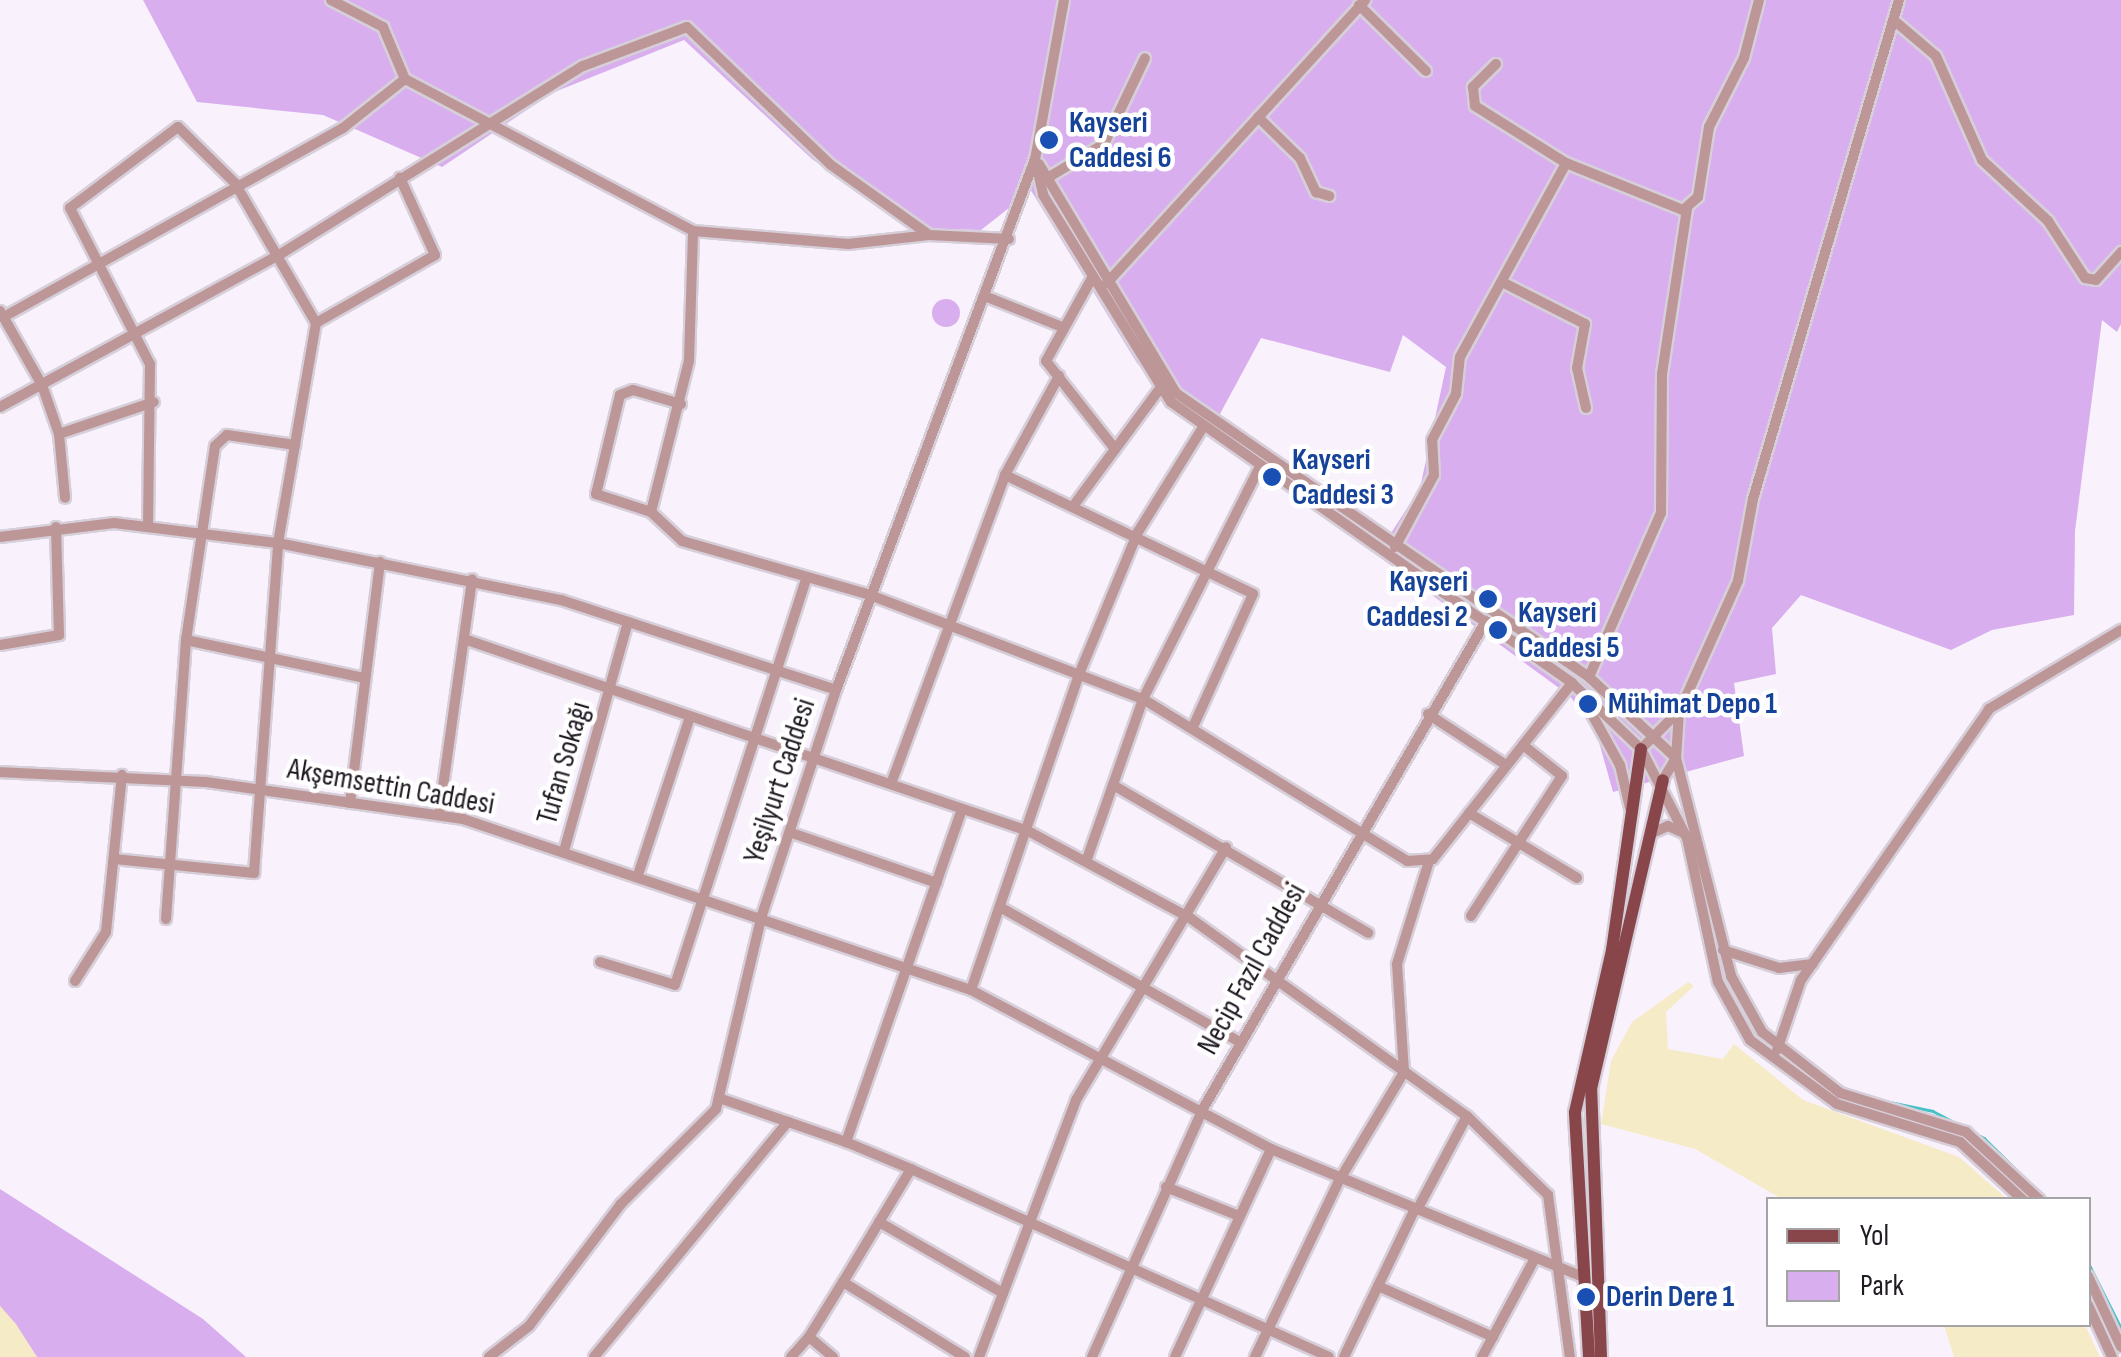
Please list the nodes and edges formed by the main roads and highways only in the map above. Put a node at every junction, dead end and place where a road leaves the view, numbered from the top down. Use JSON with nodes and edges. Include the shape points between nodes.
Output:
{"nodes":[{"id":1,"x":1640,"y":750,"type":"road end"},
{"id":2,"x":1663,"y":780,"type":"road end"},
{"id":3,"x":1589,"y":1357,"type":"edge"},
{"id":4,"x":1601,"y":1357,"type":"edge"}],
"edges":[{"from":1,"to":3,"type":"main road","via":[[1631,830],[1575,1112]]},
{"from":2,"to":4,"type":"main road","via":[[1591,1090]]}]}
